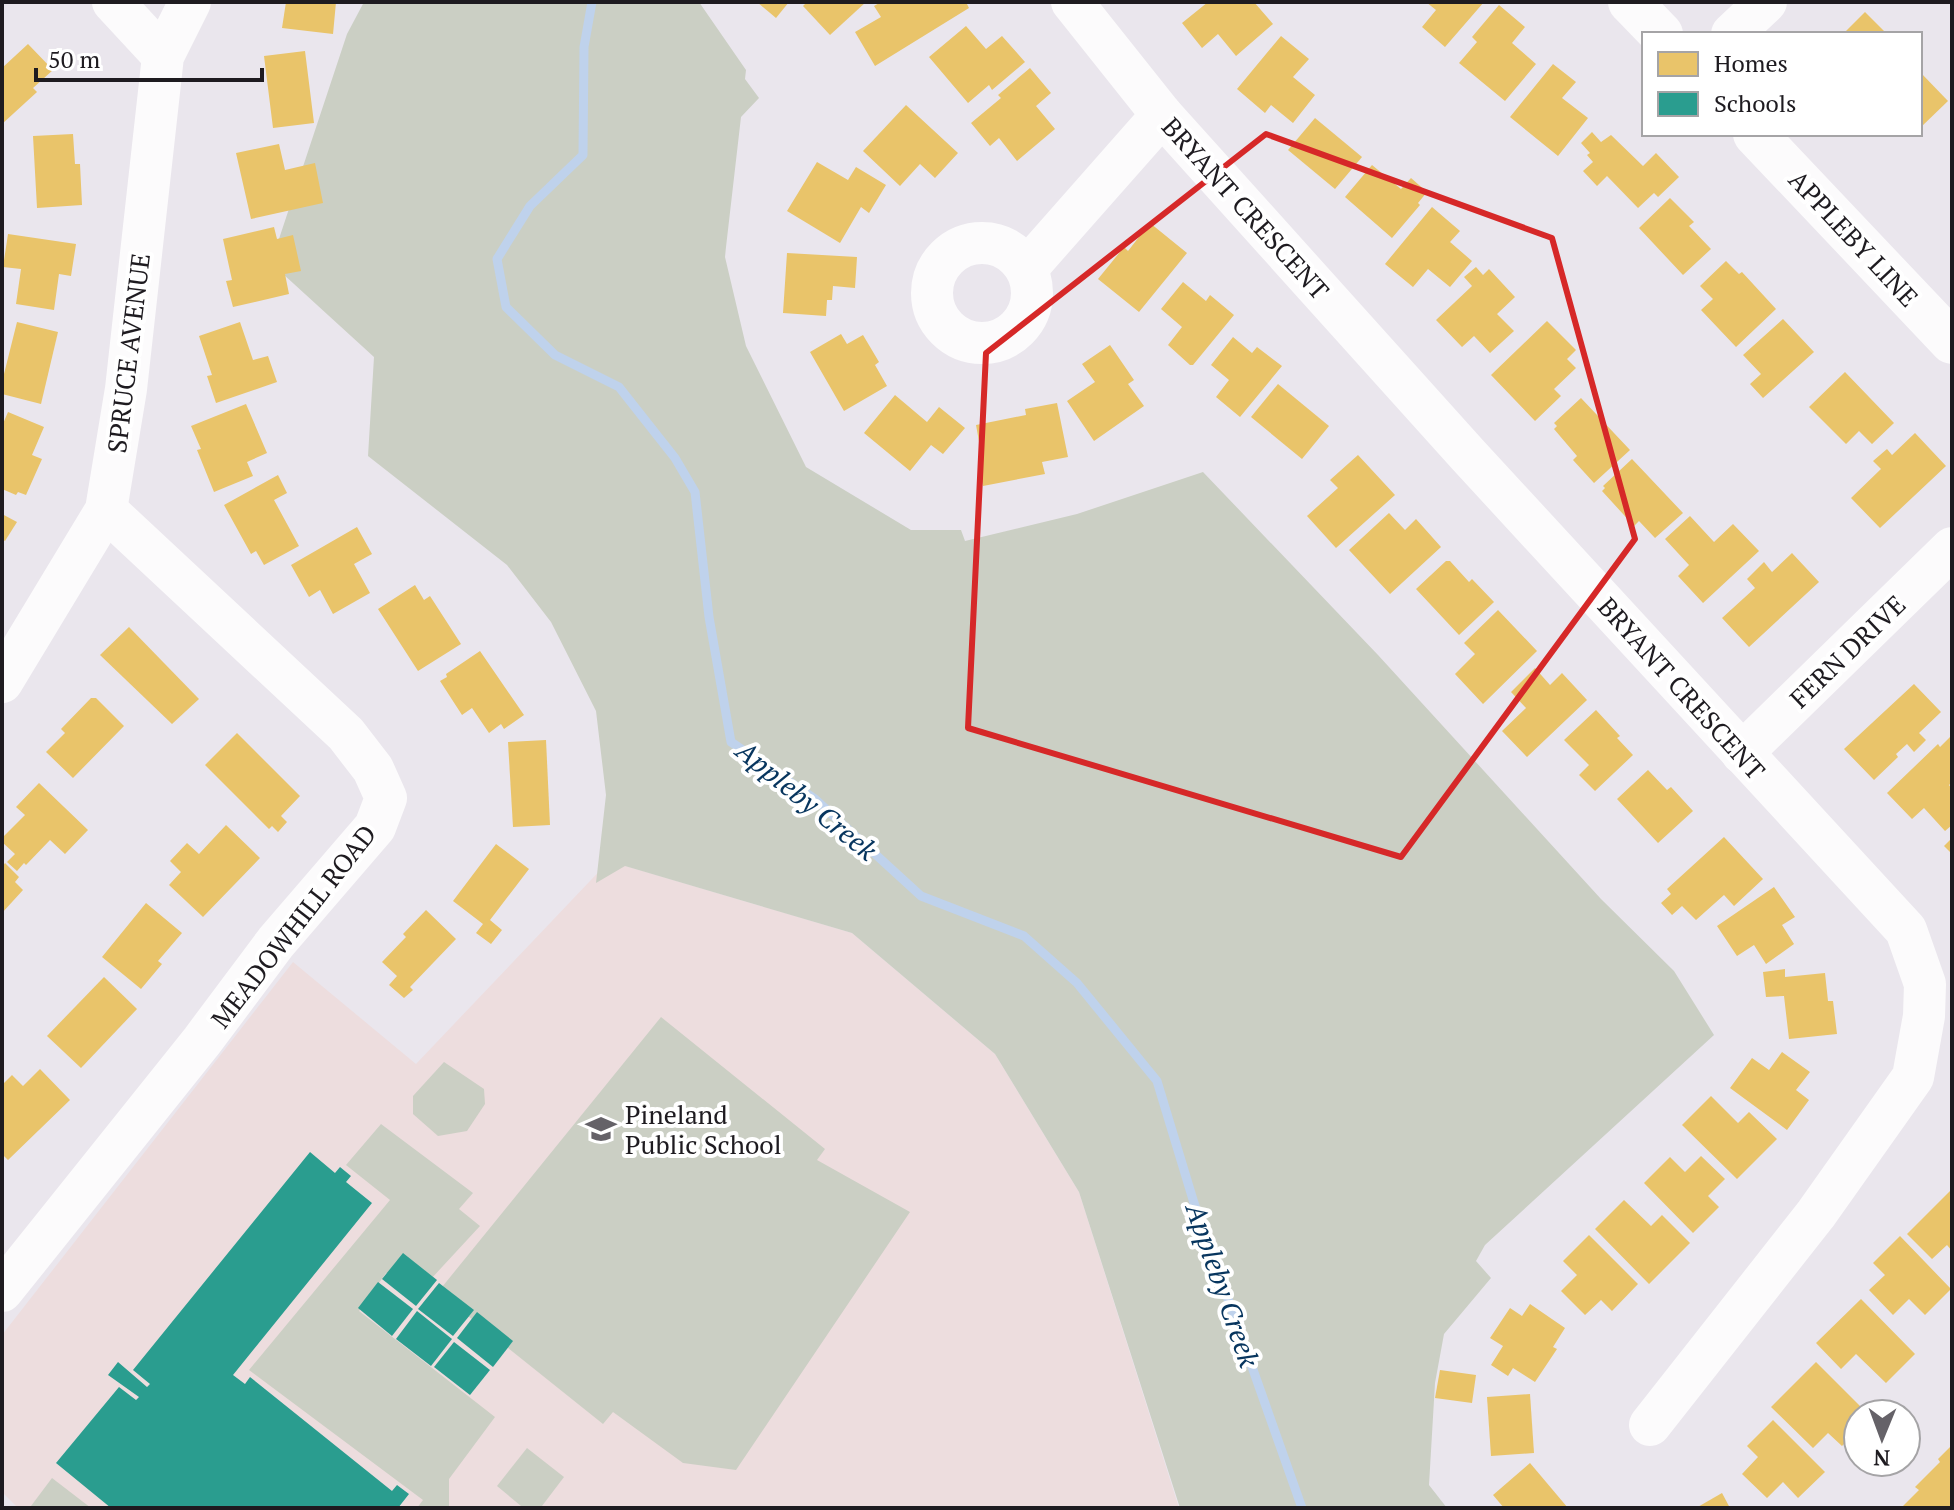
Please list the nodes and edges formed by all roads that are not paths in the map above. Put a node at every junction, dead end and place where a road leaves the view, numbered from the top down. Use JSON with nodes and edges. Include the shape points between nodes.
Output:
{"nodes":[{"id":1,"x":113,"y":2,"type":"edge"},
{"id":2,"x":190,"y":2,"type":"edge"},
{"id":3,"x":1072,"y":2,"type":"edge"},
{"id":4,"x":1630,"y":2,"type":"edge"},
{"id":5,"x":1766,"y":2,"type":"edge"},
{"id":6,"x":1659,"y":32,"type":"edge"},
{"id":7,"x":1734,"y":32,"type":"edge"},
{"id":8,"x":163,"y":56,"type":"junction"},
{"id":9,"x":1162,"y":115,"type":"junction"},
{"id":10,"x":1757,"y":136,"type":"edge"},
{"id":11,"x":1027,"y":268,"type":"dead end"},
{"id":12,"x":1952,"y":342,"type":"edge"},
{"id":13,"x":106,"y":510,"type":"junction"},
{"id":14,"x":1952,"y":548,"type":"edge"},
{"id":15,"x":2,"y":682,"type":"edge"},
{"id":16,"x":1742,"y":753,"type":"junction"},
{"id":17,"x":2,"y":1291,"type":"edge"},
{"id":18,"x":1650,"y":1425,"type":"dead end"}],
"edges":[{"from":1,"to":8,"type":"street"},
{"from":2,"to":8,"type":"street","name":"SPRUCE AVENUE"},
{"from":3,"to":9,"type":"street","name":"BRYANT CRESCENT"},
{"from":4,"to":6,"type":"main road"},
{"from":5,"to":7,"type":"street"},
{"from":8,"to":13,"type":"street","name":"SPRUCE AVENUE","via":[[126,389]]},
{"from":9,"to":11,"type":"street"},
{"from":9,"to":16,"type":"street","name":"BRYANT CRESCENT"},
{"from":10,"to":12,"type":"main road","name":"APPLEBY LINE"},
{"from":13,"to":15,"type":"street","name":"SPRUCE AVENUE"},
{"from":13,"to":17,"type":"street","name":"MEADOWHILL ROAD","via":[[346,734],[373,769],[386,798],[375,827],[276,942]]},
{"from":14,"to":16,"type":"street","name":"FERN DRIVE"},
{"from":16,"to":18,"type":"street","name":"BRYANT CRESCENT","via":[[1906,930],[1925,984],[1924,1016],[1913,1077],[1816,1214]]}]}
